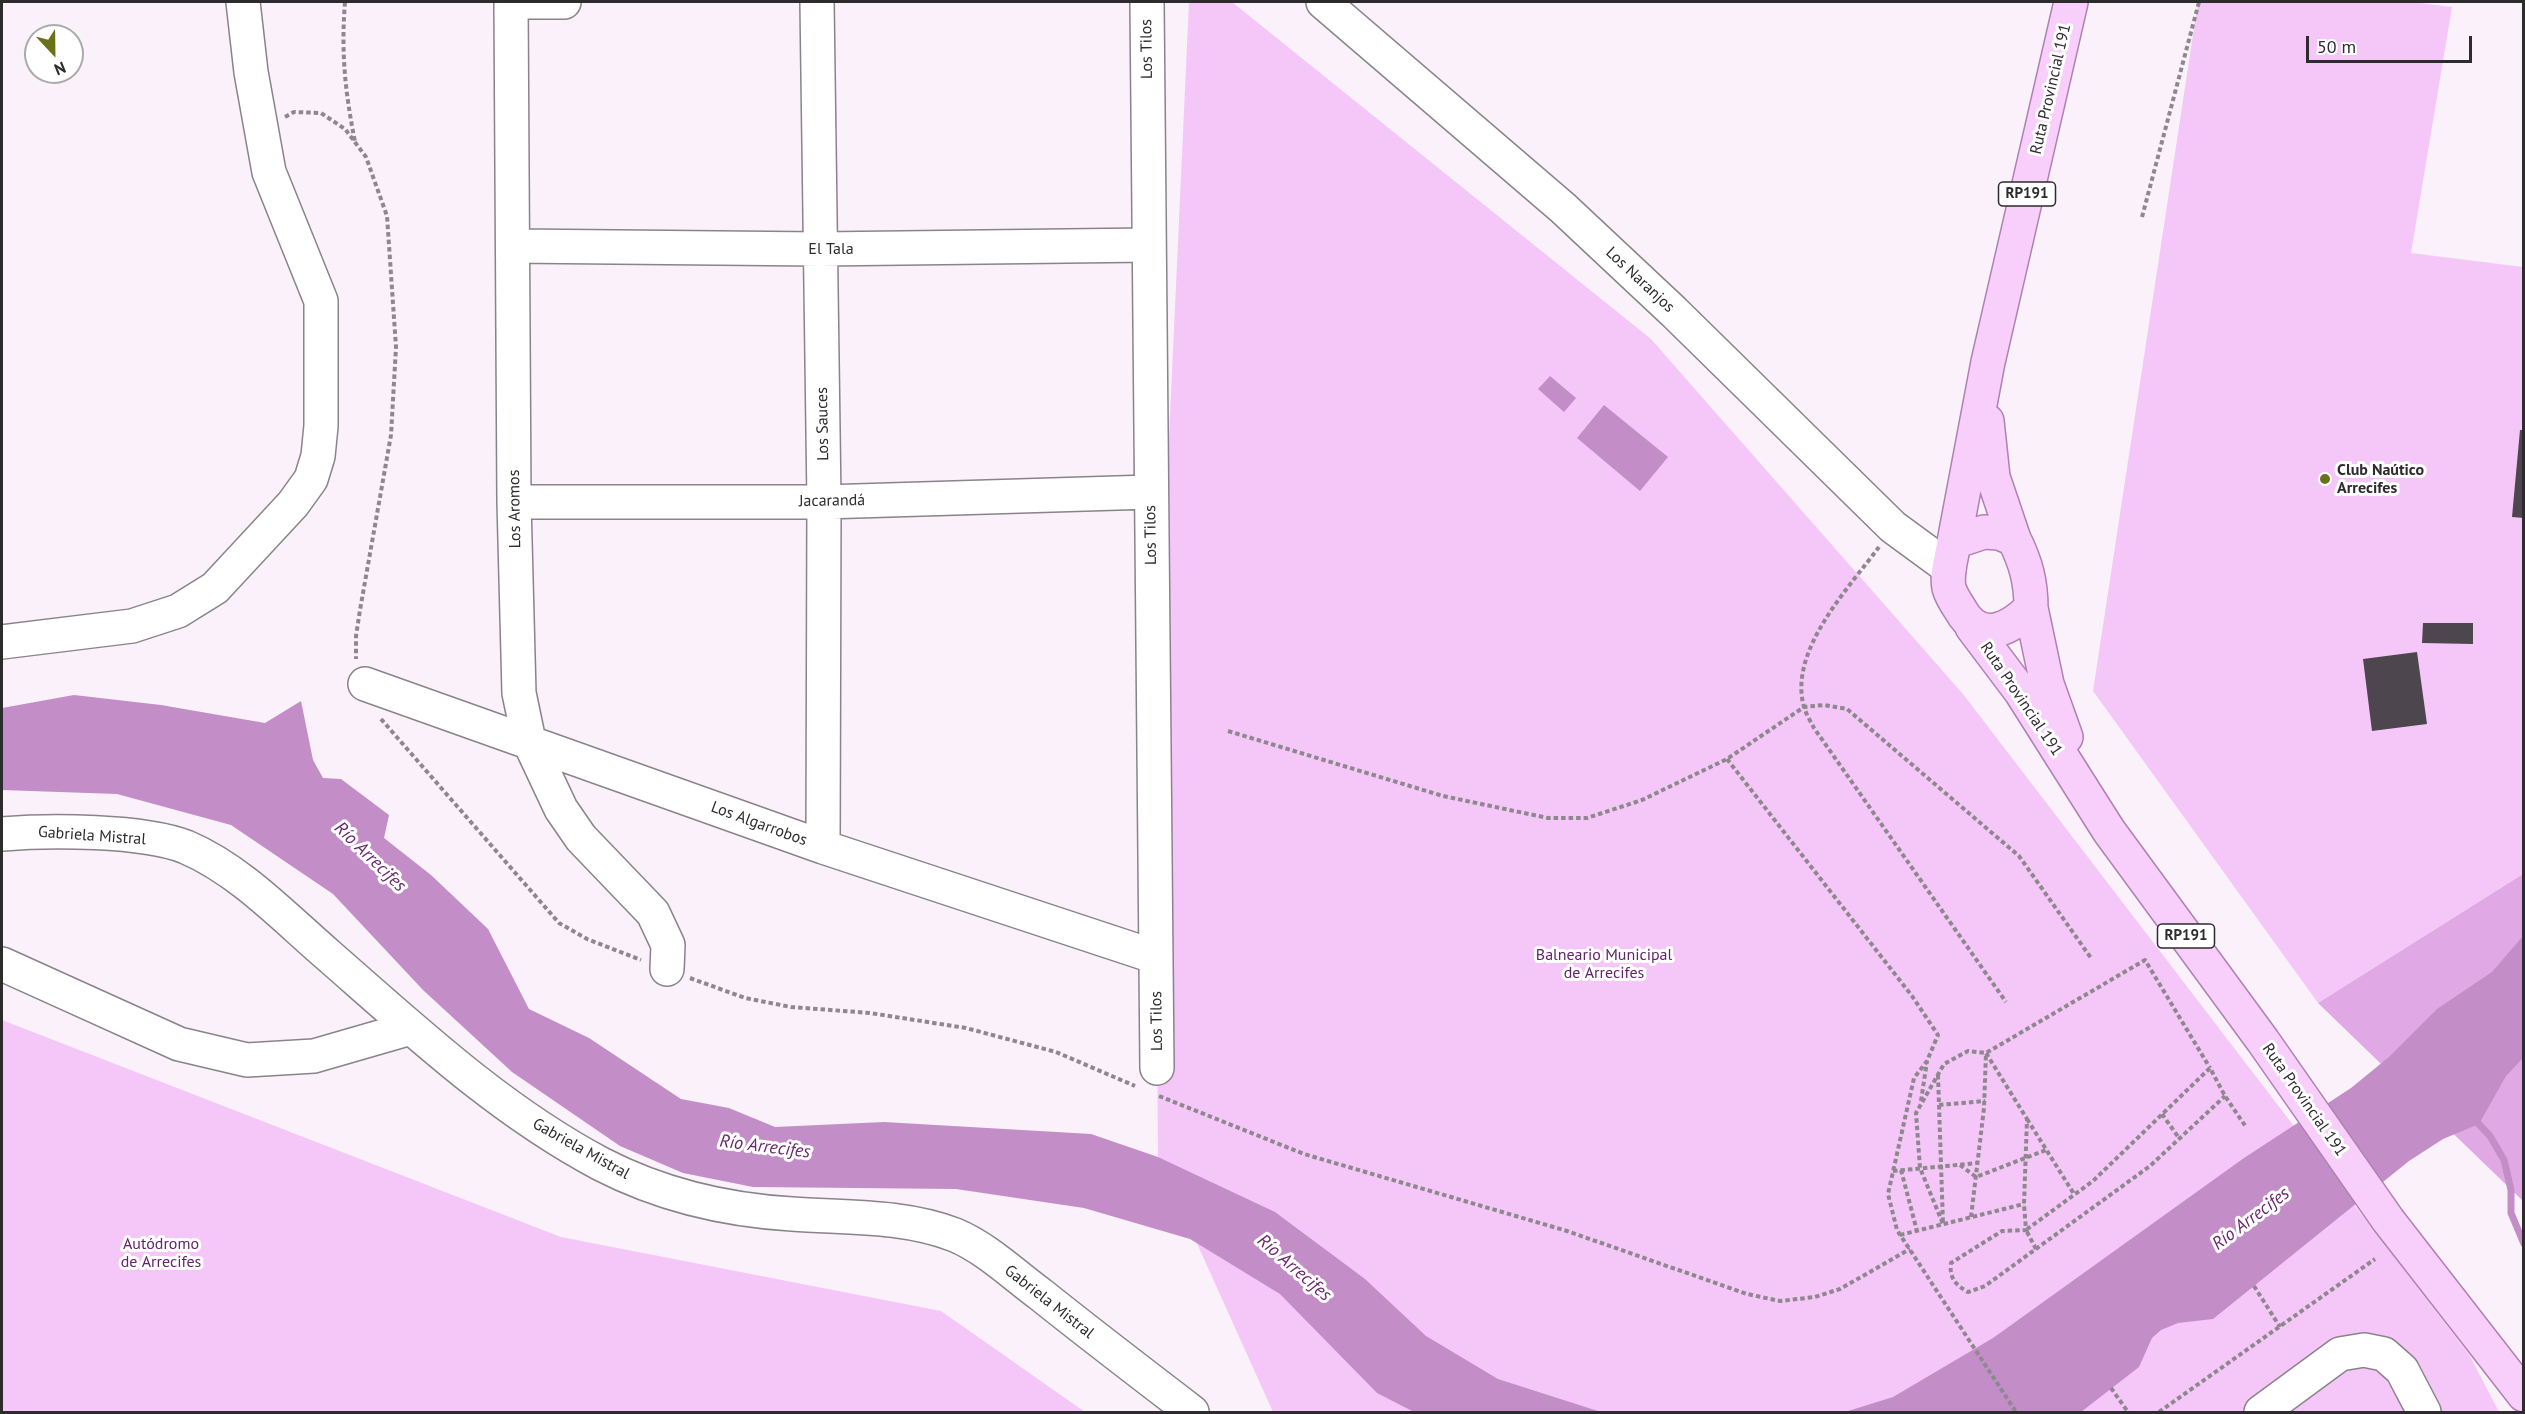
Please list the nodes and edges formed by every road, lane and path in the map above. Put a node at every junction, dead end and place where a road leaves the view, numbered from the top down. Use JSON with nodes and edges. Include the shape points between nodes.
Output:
{"nodes":[{"id":1,"x":243,"y":2,"type":"edge"},
{"id":2,"x":345,"y":2,"type":"edge"},
{"id":3,"x":511,"y":2,"type":"edge"},
{"id":4,"x":564,"y":2,"type":"edge"},
{"id":5,"x":817,"y":2,"type":"edge"},
{"id":6,"x":1147,"y":2,"type":"edge"},
{"id":7,"x":1323,"y":2,"type":"edge"},
{"id":8,"x":2071,"y":2,"type":"edge"},
{"id":9,"x":2199,"y":2,"type":"edge"},
{"id":10,"x":355,"y":142,"type":"dead end"},
{"id":11,"x":2142,"y":217,"type":"dead end"},
{"id":12,"x":1149,"y":245,"type":"junction"},
{"id":13,"x":513,"y":246,"type":"junction"},
{"id":14,"x":820,"y":249,"type":"junction"},
{"id":15,"x":1983,"y":387,"type":"junction"},
{"id":16,"x":1150,"y":492,"type":"junction"},
{"id":17,"x":514,"y":502,"type":"junction"},
{"id":18,"x":824,"y":502,"type":"junction"},
{"id":19,"x":1893,"y":527,"type":"junction"},
{"id":20,"x":2014,"y":539,"type":"junction"},
{"id":21,"x":1952,"y":555,"type":"junction"},
{"id":22,"x":2031,"y":608,"type":"junction"},
{"id":23,"x":1972,"y":627,"type":"junction"},
{"id":24,"x":2,"y":642,"type":"edge"},
{"id":25,"x":365,"y":684,"type":"dead end"},
{"id":26,"x":1804,"y":707,"type":"junction"},
{"id":27,"x":1228,"y":731,"type":"dead end"},
{"id":28,"x":529,"y":741,"type":"junction"},
{"id":29,"x":1727,"y":759,"type":"junction"},
{"id":30,"x":2109,"y":831,"type":"junction"},
{"id":31,"x":2,"y":834,"type":"edge"},
{"id":32,"x":823,"y":848,"type":"junction"},
{"id":33,"x":1156,"y":957,"type":"junction"},
{"id":34,"x":2091,"y":958,"type":"dead end"},
{"id":35,"x":2,"y":964,"type":"edge"},
{"id":36,"x":666,"y":969,"type":"dead end"},
{"id":37,"x":2006,"y":1002,"type":"dead end"},
{"id":38,"x":411,"y":1028,"type":"junction"},
{"id":39,"x":1986,"y":1053,"type":"junction"},
{"id":40,"x":1927,"y":1060,"type":"junction"},
{"id":41,"x":1157,"y":1068,"type":"dead end"},
{"id":42,"x":2210,"y":1068,"type":"junction"},
{"id":43,"x":1938,"y":1075,"type":"junction"},
{"id":44,"x":2225,"y":1096,"type":"junction"},
{"id":45,"x":1985,"y":1101,"type":"junction"},
{"id":46,"x":1921,"y":1105,"type":"junction"},
{"id":47,"x":1939,"y":1105,"type":"junction"},
{"id":48,"x":2162,"y":1114,"type":"junction"},
{"id":49,"x":2027,"y":1119,"type":"junction"},
{"id":50,"x":2246,"y":1127,"type":"dead end"},
{"id":51,"x":2179,"y":1138,"type":"junction"},
{"id":52,"x":2046,"y":1150,"type":"junction"},
{"id":53,"x":2026,"y":1158,"type":"junction"},
{"id":54,"x":1977,"y":1163,"type":"junction"},
{"id":55,"x":1960,"y":1165,"type":"junction"},
{"id":56,"x":1941,"y":1166,"type":"junction"},
{"id":57,"x":1920,"y":1168,"type":"junction"},
{"id":58,"x":1901,"y":1170,"type":"junction"},
{"id":59,"x":1893,"y":1171,"type":"junction"},
{"id":60,"x":1976,"y":1177,"type":"junction"},
{"id":61,"x":2074,"y":1194,"type":"junction"},
{"id":62,"x":2024,"y":1204,"type":"junction"},
{"id":63,"x":1971,"y":1217,"type":"junction"},
{"id":64,"x":1943,"y":1224,"type":"junction"},
{"id":65,"x":2026,"y":1230,"type":"junction"},
{"id":66,"x":1917,"y":1231,"type":"junction"},
{"id":67,"x":1900,"y":1235,"type":"junction"},
{"id":68,"x":2036,"y":1249,"type":"junction"},
{"id":69,"x":2375,"y":1259,"type":"dead end"},
{"id":70,"x":2254,"y":1286,"type":"dead end"},
{"id":71,"x":2280,"y":1327,"type":"junction"},
{"id":72,"x":2500,"y":1367,"type":"junction"},
{"id":73,"x":2111,"y":1388,"type":"dead end"},
{"id":74,"x":2523,"y":1395,"type":"edge"},
{"id":75,"x":1192,"y":1413,"type":"edge"},
{"id":76,"x":2016,"y":1413,"type":"edge"},
{"id":77,"x":2128,"y":1413,"type":"edge"},
{"id":78,"x":2159,"y":1413,"type":"edge"},
{"id":79,"x":2261,"y":1413,"type":"edge"},
{"id":80,"x":2424,"y":1413,"type":"edge"},
{"id":81,"x":2517,"y":1413,"type":"edge"}],
"edges":[{"from":1,"to":24,"type":"street","via":[[269,172],[321,302],[321,426],[311,479],[293,504],[215,588],[178,611],[132,626]]},
{"from":2,"to":10,"type":"path","via":[[344,88]]},
{"from":3,"to":4,"type":"street"},
{"from":3,"to":13,"type":"street","name":"Los Aromos"},
{"from":5,"to":14,"type":"street","name":"Los Sauces"},
{"from":6,"to":12,"type":"street","name":"Los Tilos"},
{"from":7,"to":19,"type":"street","name":"Los Naranjos","via":[[1563,208]]},
{"from":8,"to":15,"type":"main road","name":"Ruta Provincial 191","number":"RP191"},
{"from":9,"to":11,"type":"path"},
{"from":12,"to":14,"type":"street","name":"El Tala"},
{"from":12,"to":16,"type":"street","name":"Los Tilos"},
{"from":13,"to":14,"type":"street","name":"El Tala"},
{"from":13,"to":17,"type":"street","name":"Los Aromos"},
{"from":14,"to":18,"type":"street","name":"Los Sauces"},
{"from":15,"to":20,"type":"main road","name":"Ruta Provincial 191","number":"RP191","via":[[1993,477]]},
{"from":15,"to":21,"type":"main road","name":"Ruta Provincial 191","number":"RP191"},
{"from":16,"to":18,"type":"street","name":"Jacarandá"},
{"from":16,"to":33,"type":"street","name":"Los Tilos"},
{"from":17,"to":18,"type":"street","name":"Jacarandá"},
{"from":17,"to":28,"type":"street","name":"Los Aromos","via":[[519,693]]},
{"from":18,"to":32,"type":"street","name":"Los Sauces"},
{"from":19,"to":21,"type":"street","name":"Los Naranjos"},
{"from":19,"to":26,"type":"path","via":[[1822,625],[1808,652],[1802,689]]},
{"from":20,"to":21,"type":"main road","via":[[1984,532]]},
{"from":20,"to":22,"type":"main road","number":"RP191","via":[[2028,569]]},
{"from":21,"to":23,"type":"main road","number":"RP191","via":[[1949,588]]},
{"from":22,"to":23,"type":"main road","via":[[2004,628],[1988,631]]},
{"from":22,"to":30,"type":"main road","name":"Ruta Provincial 191","number":"RP191","via":[[2050,696]]},
{"from":23,"to":30,"type":"main road","name":"Ruta Provincial 191","number":"RP191","via":[[2021,693]]},
{"from":25,"to":28,"type":"street","name":"Los Algarrobos"},
{"from":26,"to":29,"type":"path"},
{"from":26,"to":34,"type":"path","via":[[1847,709],[1995,834],[2019,856]]},
{"from":26,"to":37,"type":"path","via":[[1814,728]]},
{"from":27,"to":29,"type":"path","via":[[1443,796],[1548,818],[1587,819],[1642,800]]},
{"from":28,"to":32,"type":"street","name":"Los Algarrobos"},
{"from":28,"to":36,"type":"street","name":"Los Aromos","via":[[561,810],[581,838],[653,912],[668,945]]},
{"from":29,"to":40,"type":"path","via":[[1912,996],[1938,1035]]},
{"from":30,"to":72,"type":"main road","name":"Ruta Provincial 191","number":"RP191","via":[[2388,1220]]},
{"from":31,"to":38,"type":"street","name":"Gabriela Mistral","via":[[98,833],[185,847],[226,869],[260,896]]},
{"from":32,"to":33,"type":"street","name":"Los Algarrobos"},
{"from":33,"to":41,"type":"street","name":"Los Tilos"},
{"from":35,"to":38,"type":"street","via":[[179,1044],[247,1060],[314,1056]]},
{"from":38,"to":75,"type":"street","name":"Gabriela Mistral","via":[[457,1068],[550,1136],[662,1192],[726,1208],[885,1219],[956,1236],[999,1263]]},
{"from":39,"to":42,"type":"path","via":[[2145,960]]},
{"from":39,"to":43,"type":"path","via":[[1968,1051],[1944,1064]]},
{"from":39,"to":45,"type":"path"},
{"from":39,"to":49,"type":"path"},
{"from":40,"to":46,"type":"path"},
{"from":40,"to":59,"type":"path","via":[[1914,1077]]},
{"from":42,"to":44,"type":"path"},
{"from":42,"to":48,"type":"path"},
{"from":43,"to":46,"type":"path"},
{"from":43,"to":47,"type":"path"},
{"from":44,"to":50,"type":"path"},
{"from":44,"to":51,"type":"path"},
{"from":45,"to":47,"type":"path"},
{"from":45,"to":54,"type":"path"},
{"from":46,"to":57,"type":"path","via":[[1916,1113]]},
{"from":47,"to":56,"type":"path"},
{"from":48,"to":51,"type":"path"},
{"from":48,"to":61,"type":"path","via":[[2093,1181]]},
{"from":49,"to":52,"type":"path"},
{"from":49,"to":53,"type":"path"},
{"from":51,"to":68,"type":"path","via":[[2150,1166]]},
{"from":52,"to":53,"type":"path"},
{"from":52,"to":61,"type":"path"},
{"from":53,"to":60,"type":"path"},
{"from":53,"to":62,"type":"path"},
{"from":54,"to":55,"type":"path"},
{"from":54,"to":60,"type":"path"},
{"from":55,"to":56,"type":"path"},
{"from":55,"to":60,"type":"path"},
{"from":56,"to":57,"type":"path"},
{"from":56,"to":64,"type":"path"},
{"from":57,"to":58,"type":"path"},
{"from":57,"to":64,"type":"path"},
{"from":58,"to":59,"type":"path"},
{"from":58,"to":66,"type":"path"},
{"from":59,"to":67,"type":"path","via":[[1888,1194]]},
{"from":60,"to":63,"type":"path"},
{"from":61,"to":65,"type":"path"},
{"from":62,"to":63,"type":"path"},
{"from":62,"to":65,"type":"path"},
{"from":63,"to":64,"type":"path"},
{"from":64,"to":66,"type":"path"},
{"from":65,"to":68,"type":"path"},
{"from":65,"to":68,"type":"path","via":[[2002,1231],[1951,1263],[1954,1282],[1968,1292],[1985,1286]]},
{"from":66,"to":67,"type":"path"},
{"from":67,"to":76,"type":"path"},
{"from":69,"to":71,"type":"path"},
{"from":70,"to":71,"type":"path"},
{"from":71,"to":78,"type":"path"},
{"from":72,"to":74,"type":"main road"},
{"from":72,"to":81,"type":"main road","number":"RP191"},
{"from":73,"to":77,"type":"path"},
{"from":79,"to":80,"type":"street","via":[[2340,1354],[2364,1350],[2384,1354],[2402,1370]]}]}
